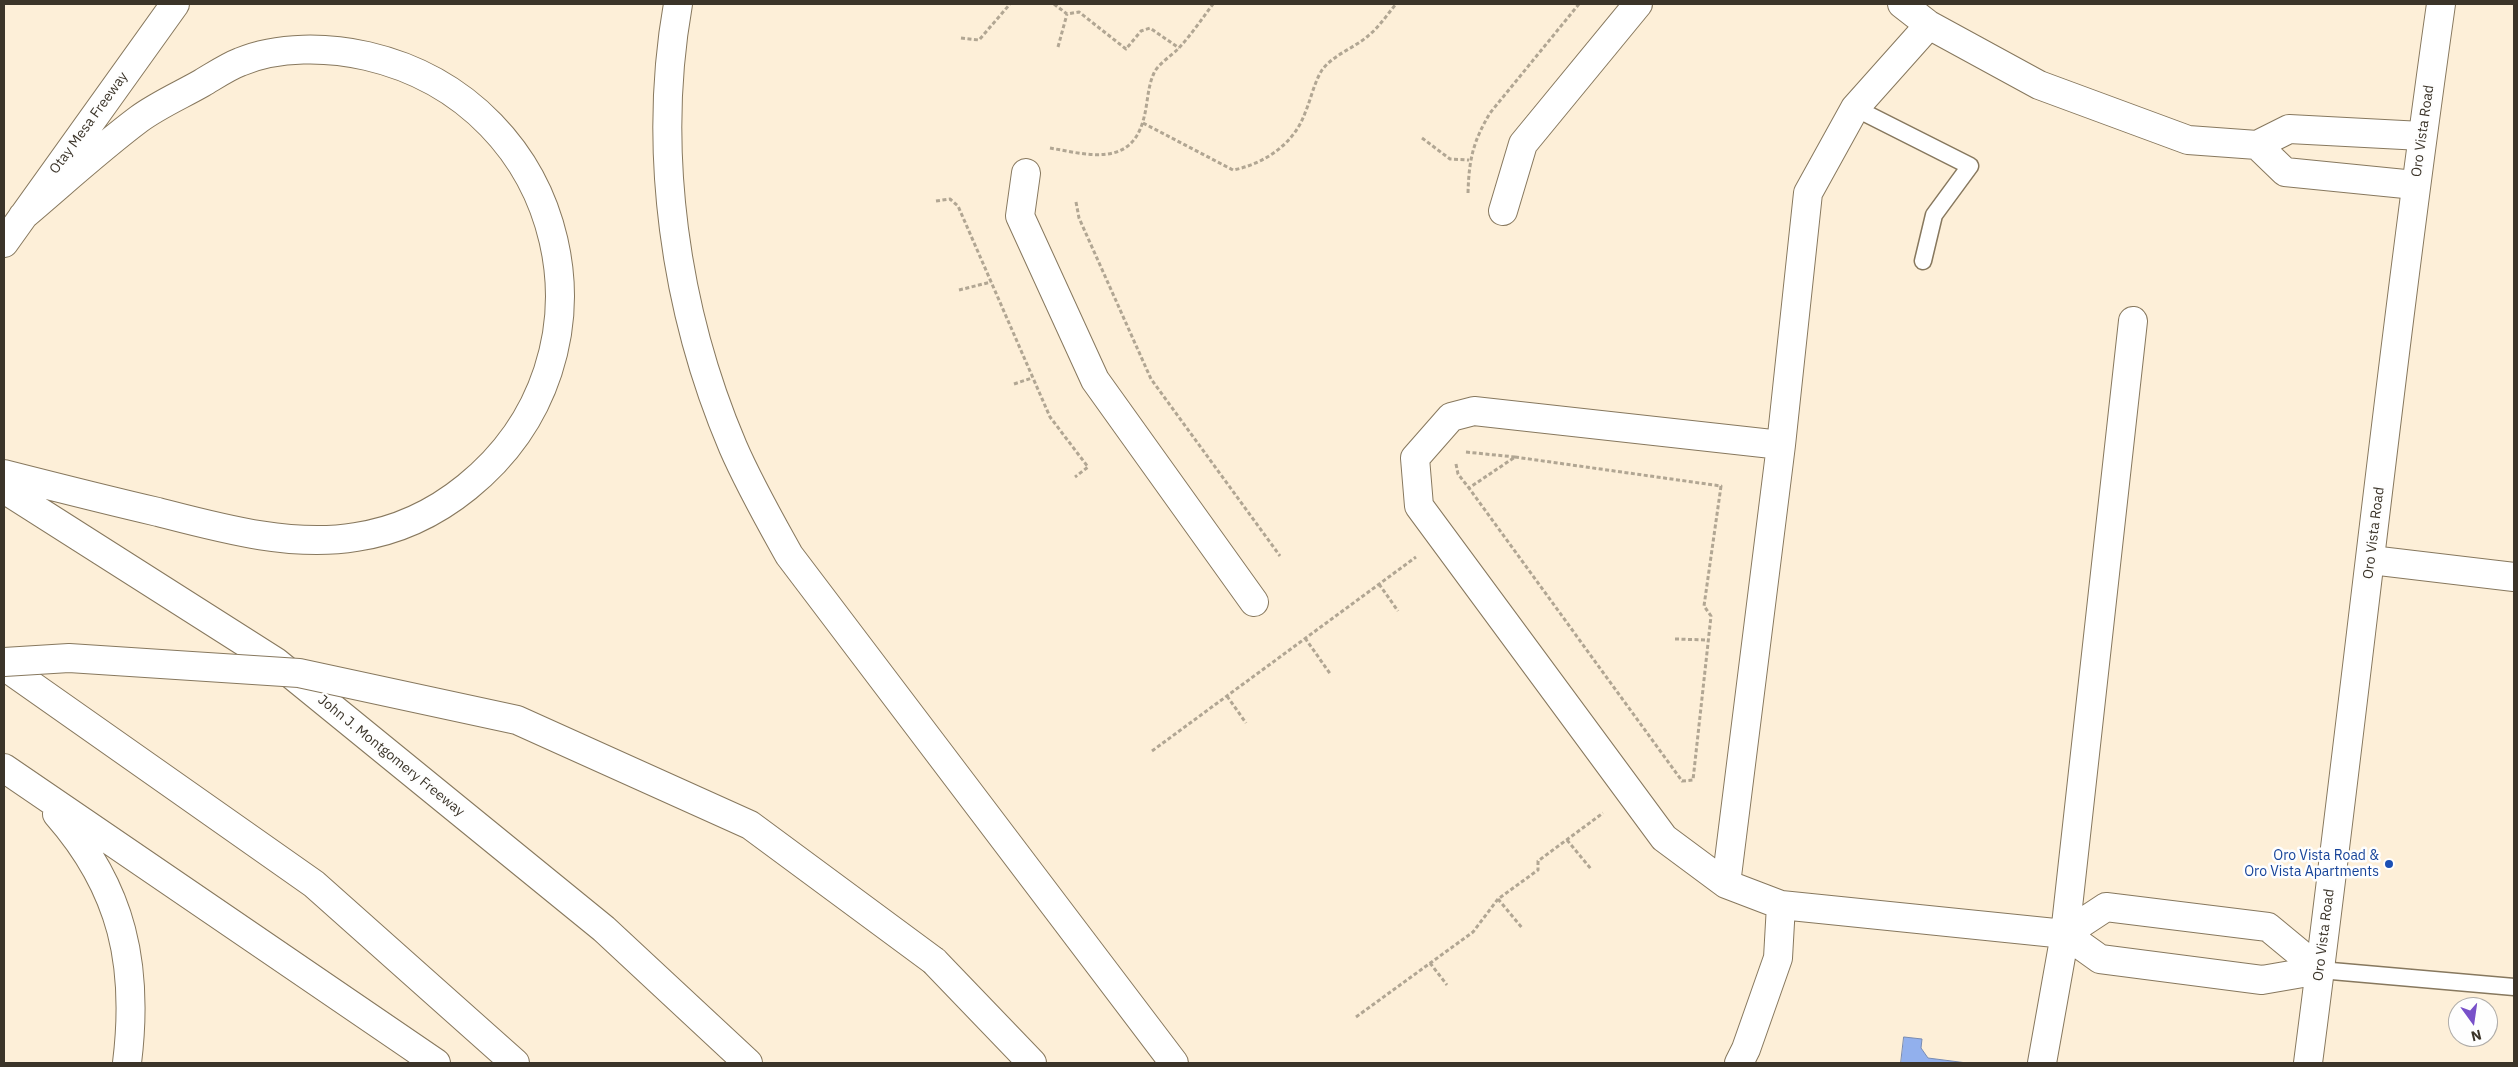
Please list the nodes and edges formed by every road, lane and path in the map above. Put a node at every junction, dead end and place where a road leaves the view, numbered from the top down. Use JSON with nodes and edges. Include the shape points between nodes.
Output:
{"nodes":[{"id":1,"x":175,"y":4,"type":"edge"},
{"id":2,"x":678,"y":4,"type":"edge"},
{"id":3,"x":1010,"y":4,"type":"edge"},
{"id":4,"x":1054,"y":4,"type":"edge"},
{"id":5,"x":1213,"y":4,"type":"edge"},
{"id":6,"x":1396,"y":4,"type":"edge"},
{"id":7,"x":1579,"y":4,"type":"edge"},
{"id":8,"x":1638,"y":4,"type":"edge"},
{"id":9,"x":1902,"y":4,"type":"edge"},
{"id":10,"x":2441,"y":4,"type":"edge"},
{"id":11,"x":1067,"y":14,"type":"junction"},
{"id":12,"x":1929,"y":25,"type":"junction"},
{"id":13,"x":961,"y":38,"type":"dead end"},
{"id":14,"x":1058,"y":47,"type":"dead end"},
{"id":15,"x":1179,"y":48,"type":"junction"},
{"id":16,"x":1855,"y":108,"type":"junction"},
{"id":17,"x":1143,"y":123,"type":"junction"},
{"id":18,"x":2422,"y":136,"type":"junction"},
{"id":19,"x":1422,"y":138,"type":"dead end"},
{"id":20,"x":2257,"y":145,"type":"junction"},
{"id":21,"x":1048,"y":148,"type":"dead end"},
{"id":22,"x":1469,"y":160,"type":"junction"},
{"id":23,"x":1026,"y":173,"type":"dead end"},
{"id":24,"x":2415,"y":185,"type":"junction"},
{"id":25,"x":1468,"y":193,"type":"dead end"},
{"id":26,"x":936,"y":201,"type":"dead end"},
{"id":27,"x":1076,"y":202,"type":"dead end"},
{"id":28,"x":1503,"y":211,"type":"dead end"},
{"id":29,"x":23,"y":216,"type":"junction"},
{"id":30,"x":4,"y":242,"type":"edge"},
{"id":31,"x":1923,"y":261,"type":"dead end"},
{"id":32,"x":991,"y":282,"type":"junction"},
{"id":33,"x":959,"y":290,"type":"dead end"},
{"id":34,"x":2133,"y":321,"type":"dead end"},
{"id":35,"x":1032,"y":378,"type":"junction"},
{"id":36,"x":1014,"y":384,"type":"dead end"},
{"id":37,"x":1781,"y":445,"type":"junction"},
{"id":38,"x":1515,"y":457,"type":"junction"},
{"id":39,"x":4,"y":474,"type":"edge"},
{"id":40,"x":1075,"y":477,"type":"dead end"},
{"id":41,"x":1469,"y":488,"type":"junction"},
{"id":42,"x":4,"y":489,"type":"edge"},
{"id":43,"x":1280,"y":556,"type":"dead end"},
{"id":44,"x":1417,"y":556,"type":"dead end"},
{"id":45,"x":2371,"y":560,"type":"junction"},
{"id":46,"x":2514,"y":577,"type":"edge"},
{"id":47,"x":1379,"y":584,"type":"junction"},
{"id":48,"x":1254,"y":602,"type":"dead end"},
{"id":49,"x":1398,"y":611,"type":"dead end"},
{"id":50,"x":1305,"y":638,"type":"junction"},
{"id":51,"x":1675,"y":639,"type":"dead end"},
{"id":52,"x":1710,"y":640,"type":"junction"},
{"id":53,"x":4,"y":662,"type":"edge"},
{"id":54,"x":4,"y":666,"type":"edge"},
{"id":55,"x":1331,"y":675,"type":"dead end"},
{"id":56,"x":1227,"y":696,"type":"junction"},
{"id":57,"x":1246,"y":723,"type":"dead end"},
{"id":58,"x":1152,"y":751,"type":"dead end"},
{"id":59,"x":10,"y":771,"type":"edge"},
{"id":60,"x":1606,"y":811,"type":"dead end"},
{"id":61,"x":1568,"y":840,"type":"junction"},
{"id":62,"x":1591,"y":869,"type":"dead end"},
{"id":63,"x":1726,"y":884,"type":"junction"},
{"id":64,"x":1498,"y":898,"type":"junction"},
{"id":65,"x":1781,"y":905,"type":"junction"},
{"id":66,"x":1523,"y":929,"type":"dead end"},
{"id":67,"x":2066,"y":934,"type":"junction"},
{"id":68,"x":1430,"y":963,"type":"junction"},
{"id":69,"x":2320,"y":970,"type":"junction"},
{"id":70,"x":1447,"y":985,"type":"dead end"},
{"id":71,"x":2514,"y":988,"type":"edge"},
{"id":72,"x":1356,"y":1017,"type":"dead end"},
{"id":73,"x":127,"y":1063,"type":"edge"},
{"id":74,"x":436,"y":1063,"type":"edge"},
{"id":75,"x":515,"y":1063,"type":"edge"},
{"id":76,"x":748,"y":1063,"type":"edge"},
{"id":77,"x":1032,"y":1063,"type":"edge"},
{"id":78,"x":1174,"y":1063,"type":"edge"},
{"id":79,"x":1739,"y":1063,"type":"edge"},
{"id":80,"x":2042,"y":1063,"type":"edge"},
{"id":81,"x":2308,"y":1063,"type":"edge"}],
"edges":[{"from":1,"to":29,"type":"main road","name":"Otay Mesa Freeway"},
{"from":2,"to":78,"type":"main road","via":[[669,130],[672,205],[694,330],[733,446],[789,555]]},
{"from":3,"to":13,"type":"path","via":[[979,40]]},
{"from":4,"to":11,"type":"path"},
{"from":5,"to":15,"type":"path"},
{"from":6,"to":17,"type":"path","via":[[1367,37],[1323,69],[1296,130],[1276,152],[1258,164],[1233,170]]},
{"from":7,"to":22,"type":"path","via":[[1490,113],[1480,128]]},
{"from":8,"to":28,"type":"main road","via":[[1523,144]]},
{"from":9,"to":12,"type":"main road"},
{"from":10,"to":18,"type":"main road","name":"Oro Vista Road"},
{"from":11,"to":14,"type":"path"},
{"from":11,"to":15,"type":"path","via":[[1080,12],[1126,49],[1141,31],[1150,28]]},
{"from":12,"to":16,"type":"main road"},
{"from":12,"to":20,"type":"main road","via":[[2039,85],[2188,140]]},
{"from":15,"to":17,"type":"path","via":[[1155,70]]},
{"from":16,"to":31,"type":"lane","via":[[1970,166],[1934,215]]},
{"from":16,"to":37,"type":"main road","via":[[1808,193]]},
{"from":17,"to":21,"type":"path","via":[[1135,138],[1116,154],[1102,156]]},
{"from":18,"to":20,"type":"main road","via":[[2289,129]]},
{"from":18,"to":24,"type":"main road","name":"Oro Vista Road"},
{"from":19,"to":22,"type":"path","via":[[1450,159]]},
{"from":20,"to":24,"type":"main road","via":[[2285,172]]},
{"from":22,"to":25,"type":"path"},
{"from":23,"to":48,"type":"main road","via":[[1020,216],[1094,380]]},
{"from":24,"to":45,"type":"main road","name":"Oro Vista Road"},
{"from":26,"to":32,"type":"path","via":[[950,199],[958,206]]},
{"from":27,"to":43,"type":"path","via":[[1079,218],[1151,379]]},
{"from":29,"to":30,"type":"main road","name":"Otay Mesa Freeway"},
{"from":29,"to":39,"type":"main road","via":[[142,117],[240,62],[276,53],[314,50],[352,53],[388,61],[423,75],[456,94],[484,117],[510,145],[530,176],[546,211],[556,245],[561,280],[560,316],[544,385],[528,418],[508,447],[456,496],[392,528],[358,537],[322,541],[233,531]]},
{"from":32,"to":33,"type":"path"},
{"from":32,"to":35,"type":"path"},
{"from":34,"to":67,"type":"main road"},
{"from":35,"to":36,"type":"path"},
{"from":35,"to":40,"type":"path","via":[[1050,417],[1088,467]]},
{"from":37,"to":63,"type":"main road"},
{"from":37,"to":63,"type":"main road","via":[[1474,411],[1451,417],[1415,458],[1419,506],[1664,838]]},
{"from":38,"to":41,"type":"path"},
{"from":38,"to":41,"type":"path","via":[[1467,452],[1459,456],[1455,465]]},
{"from":38,"to":52,"type":"path","via":[[1721,486],[1704,606],[1711,616]]},
{"from":41,"to":52,"type":"path","via":[[1682,781],[1693,780]]},
{"from":42,"to":76,"type":"main road","name":"John J. Montgomery Freeway","via":[[276,662],[604,929]]},
{"from":44,"to":47,"type":"path"},
{"from":45,"to":46,"type":"main road"},
{"from":45,"to":69,"type":"main road","name":"Oro Vista Road"},
{"from":47,"to":49,"type":"path"},
{"from":47,"to":50,"type":"path"},
{"from":50,"to":55,"type":"path"},
{"from":50,"to":56,"type":"path"},
{"from":51,"to":52,"type":"path"},
{"from":53,"to":77,"type":"main road","bridge":true,"via":[[69,658],[299,674],[517,720],[750,826],[934,961]]},
{"from":54,"to":75,"type":"main road","via":[[314,884]]},
{"from":56,"to":57,"type":"path"},
{"from":56,"to":58,"type":"path"},
{"from":59,"to":73,"type":"main road","via":[[47,802],[74,832],[114,903],[132,983],[132,1024]]},
{"from":59,"to":74,"type":"main road"},
{"from":60,"to":61,"type":"path"},
{"from":61,"to":62,"type":"path"},
{"from":61,"to":64,"type":"path","via":[[1538,861],[1538,870]]},
{"from":63,"to":65,"type":"main road"},
{"from":64,"to":66,"type":"path"},
{"from":64,"to":68,"type":"path","via":[[1473,932]]},
{"from":65,"to":67,"type":"main road"},
{"from":65,"to":79,"type":"main road","via":[[1778,958]]},
{"from":67,"to":69,"type":"main road","via":[[2100,959],[2262,980]]},
{"from":67,"to":69,"type":"main road","via":[[2106,907],[2268,927]]},
{"from":67,"to":80,"type":"main road"},
{"from":68,"to":70,"type":"path"},
{"from":68,"to":72,"type":"path"},
{"from":69,"to":71,"type":"lane"},
{"from":69,"to":81,"type":"main road","name":"Oro Vista Road"}]}
